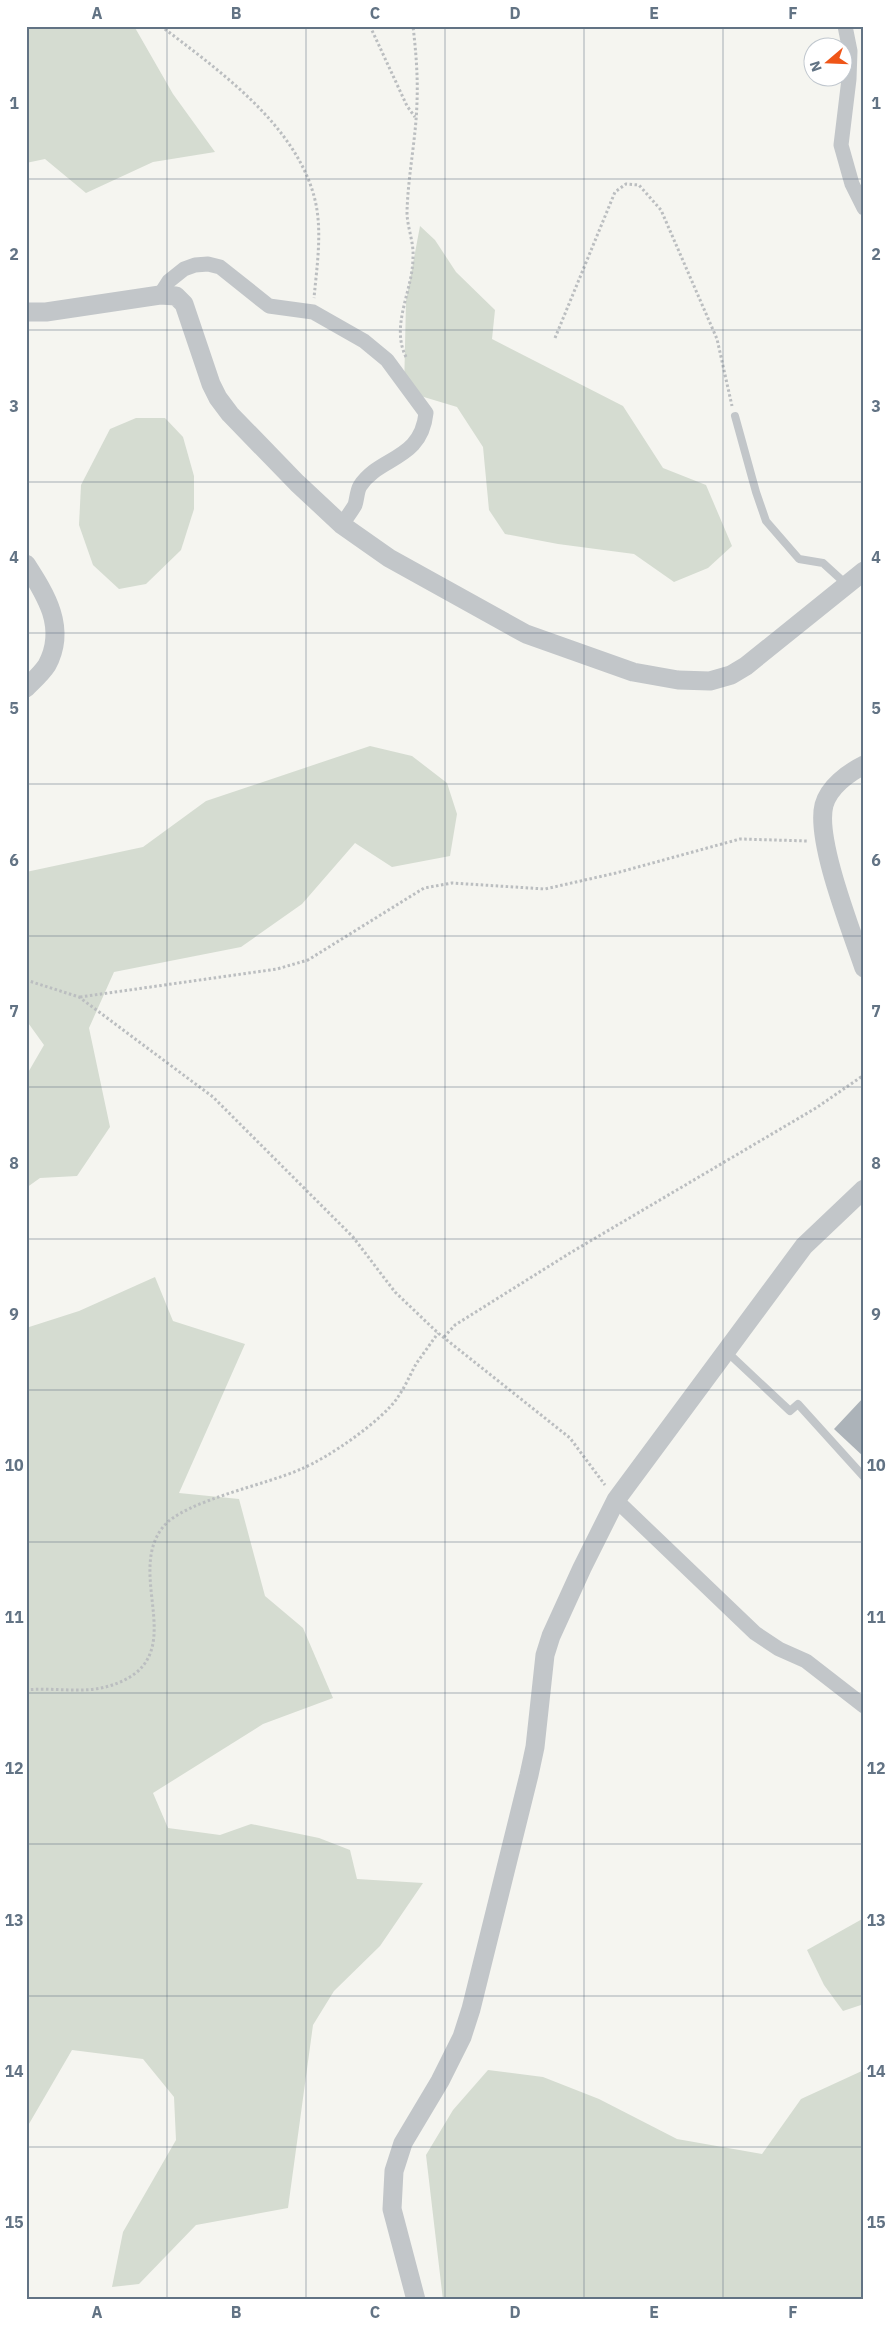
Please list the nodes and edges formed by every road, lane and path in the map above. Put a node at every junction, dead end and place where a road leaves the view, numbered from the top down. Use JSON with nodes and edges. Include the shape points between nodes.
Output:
{"nodes":[{"id":1,"x":161,"y":26,"type":"edge"},
{"id":2,"x":370,"y":26,"type":"edge"},
{"id":3,"x":414,"y":26,"type":"edge"},
{"id":4,"x":845,"y":26,"type":"edge"},
{"id":5,"x":416,"y":117,"type":"junction"},
{"id":6,"x":864,"y":208,"type":"edge"},
{"id":7,"x":160,"y":295,"type":"junction"},
{"id":8,"x":26,"y":312,"type":"edge"},
{"id":9,"x":313,"y":312,"type":"junction"},
{"id":10,"x":555,"y":338,"type":"dead end"},
{"id":11,"x":409,"y":364,"type":"dead end"},
{"id":12,"x":735,"y":416,"type":"joint"},
{"id":13,"x":342,"y":525,"type":"junction"},
{"id":14,"x":26,"y":564,"type":"edge"},
{"id":15,"x":864,"y":570,"type":"edge"},
{"id":16,"x":846,"y":584,"type":"junction"},
{"id":17,"x":26,"y":688,"type":"edge"},
{"id":18,"x":864,"y":765,"type":"edge"},
{"id":19,"x":825,"y":842,"type":"junction"},
{"id":20,"x":864,"y":968,"type":"edge"},
{"id":21,"x":26,"y":980,"type":"edge"},
{"id":22,"x":80,"y":997,"type":"junction"},
{"id":23,"x":864,"y":1075,"type":"edge"},
{"id":24,"x":864,"y":1189,"type":"edge"},
{"id":25,"x":438,"y":1333,"type":"junction"},
{"id":26,"x":444,"y":1337,"type":"junction"},
{"id":27,"x":726,"y":1351,"type":"junction"},
{"id":28,"x":864,"y":1477,"type":"edge"},
{"id":29,"x":616,"y":1500,"type":"junction"},
{"id":30,"x":26,"y":1690,"type":"edge"},
{"id":31,"x":864,"y":1706,"type":"edge"},
{"id":32,"x":416,"y":2300,"type":"edge"}],
"edges":[{"from":1,"to":9,"type":"path","via":[[249,99],[298,158],[314,198],[317,220]]},
{"from":2,"to":5,"type":"path","via":[[407,106]]},
{"from":3,"to":5,"type":"path"},
{"from":4,"to":6,"type":"street","via":[[850,51],[841,145],[852,184]]},
{"from":5,"to":11,"type":"path","via":[[407,214],[414,257],[400,326],[401,346]]},
{"from":7,"to":8,"type":"street","via":[[46,312]]},
{"from":7,"to":9,"type":"street","via":[[169,281],[184,269],[208,264],[220,267],[268,306]]},
{"from":7,"to":13,"type":"street","via":[[176,296],[184,304],[211,384],[230,414]]},
{"from":9,"to":13,"type":"street","via":[[364,341],[387,360],[426,413],[413,447],[368,477],[359,487],[355,503]]},
{"from":10,"to":12,"type":"path","via":[[615,192],[626,184],[639,185],[661,210],[717,339]]},
{"from":12,"to":16,"type":"lane","via":[[766,520],[799,559],[823,563]]},
{"from":13,"to":16,"type":"street","via":[[388,558],[526,634],[633,672],[678,680],[710,681],[731,675]]},
{"from":14,"to":17,"type":"street","via":[[49,600],[55,625],[53,648],[46,665]]},
{"from":15,"to":16,"type":"street"},
{"from":18,"to":19,"type":"street","via":[[851,772],[830,792],[824,805]]},
{"from":19,"to":20,"type":"street"},
{"from":19,"to":22,"type":"path","via":[[740,839],[545,889],[452,883],[424,888],[308,960],[277,969]]},
{"from":21,"to":22,"type":"path"},
{"from":22,"to":25,"type":"path","via":[[213,1097],[353,1237],[395,1292]]},
{"from":23,"to":26,"type":"path","via":[[816,1108],[570,1253],[455,1325]]},
{"from":24,"to":27,"type":"street","via":[[804,1246]]},
{"from":25,"to":26,"type":"path"},
{"from":25,"to":30,"type":"path","via":[[398,1398],[383,1414],[335,1449],[302,1469],[180,1512],[162,1527],[151,1551],[149,1578],[155,1638],[151,1654],[141,1668],[124,1681],[107,1687]]},
{"from":26,"to":29,"type":"path","via":[[570,1438]]},
{"from":27,"to":28,"type":"lane","via":[[790,1411],[798,1404]]},
{"from":27,"to":29,"type":"street"},
{"from":29,"to":31,"type":"street","via":[[755,1633],[806,1661]]},
{"from":29,"to":32,"type":"street","via":[[582,1568],[545,1655],[535,1747],[468,2018],[451,2060],[403,2143],[394,2171],[392,2209]]}]}
